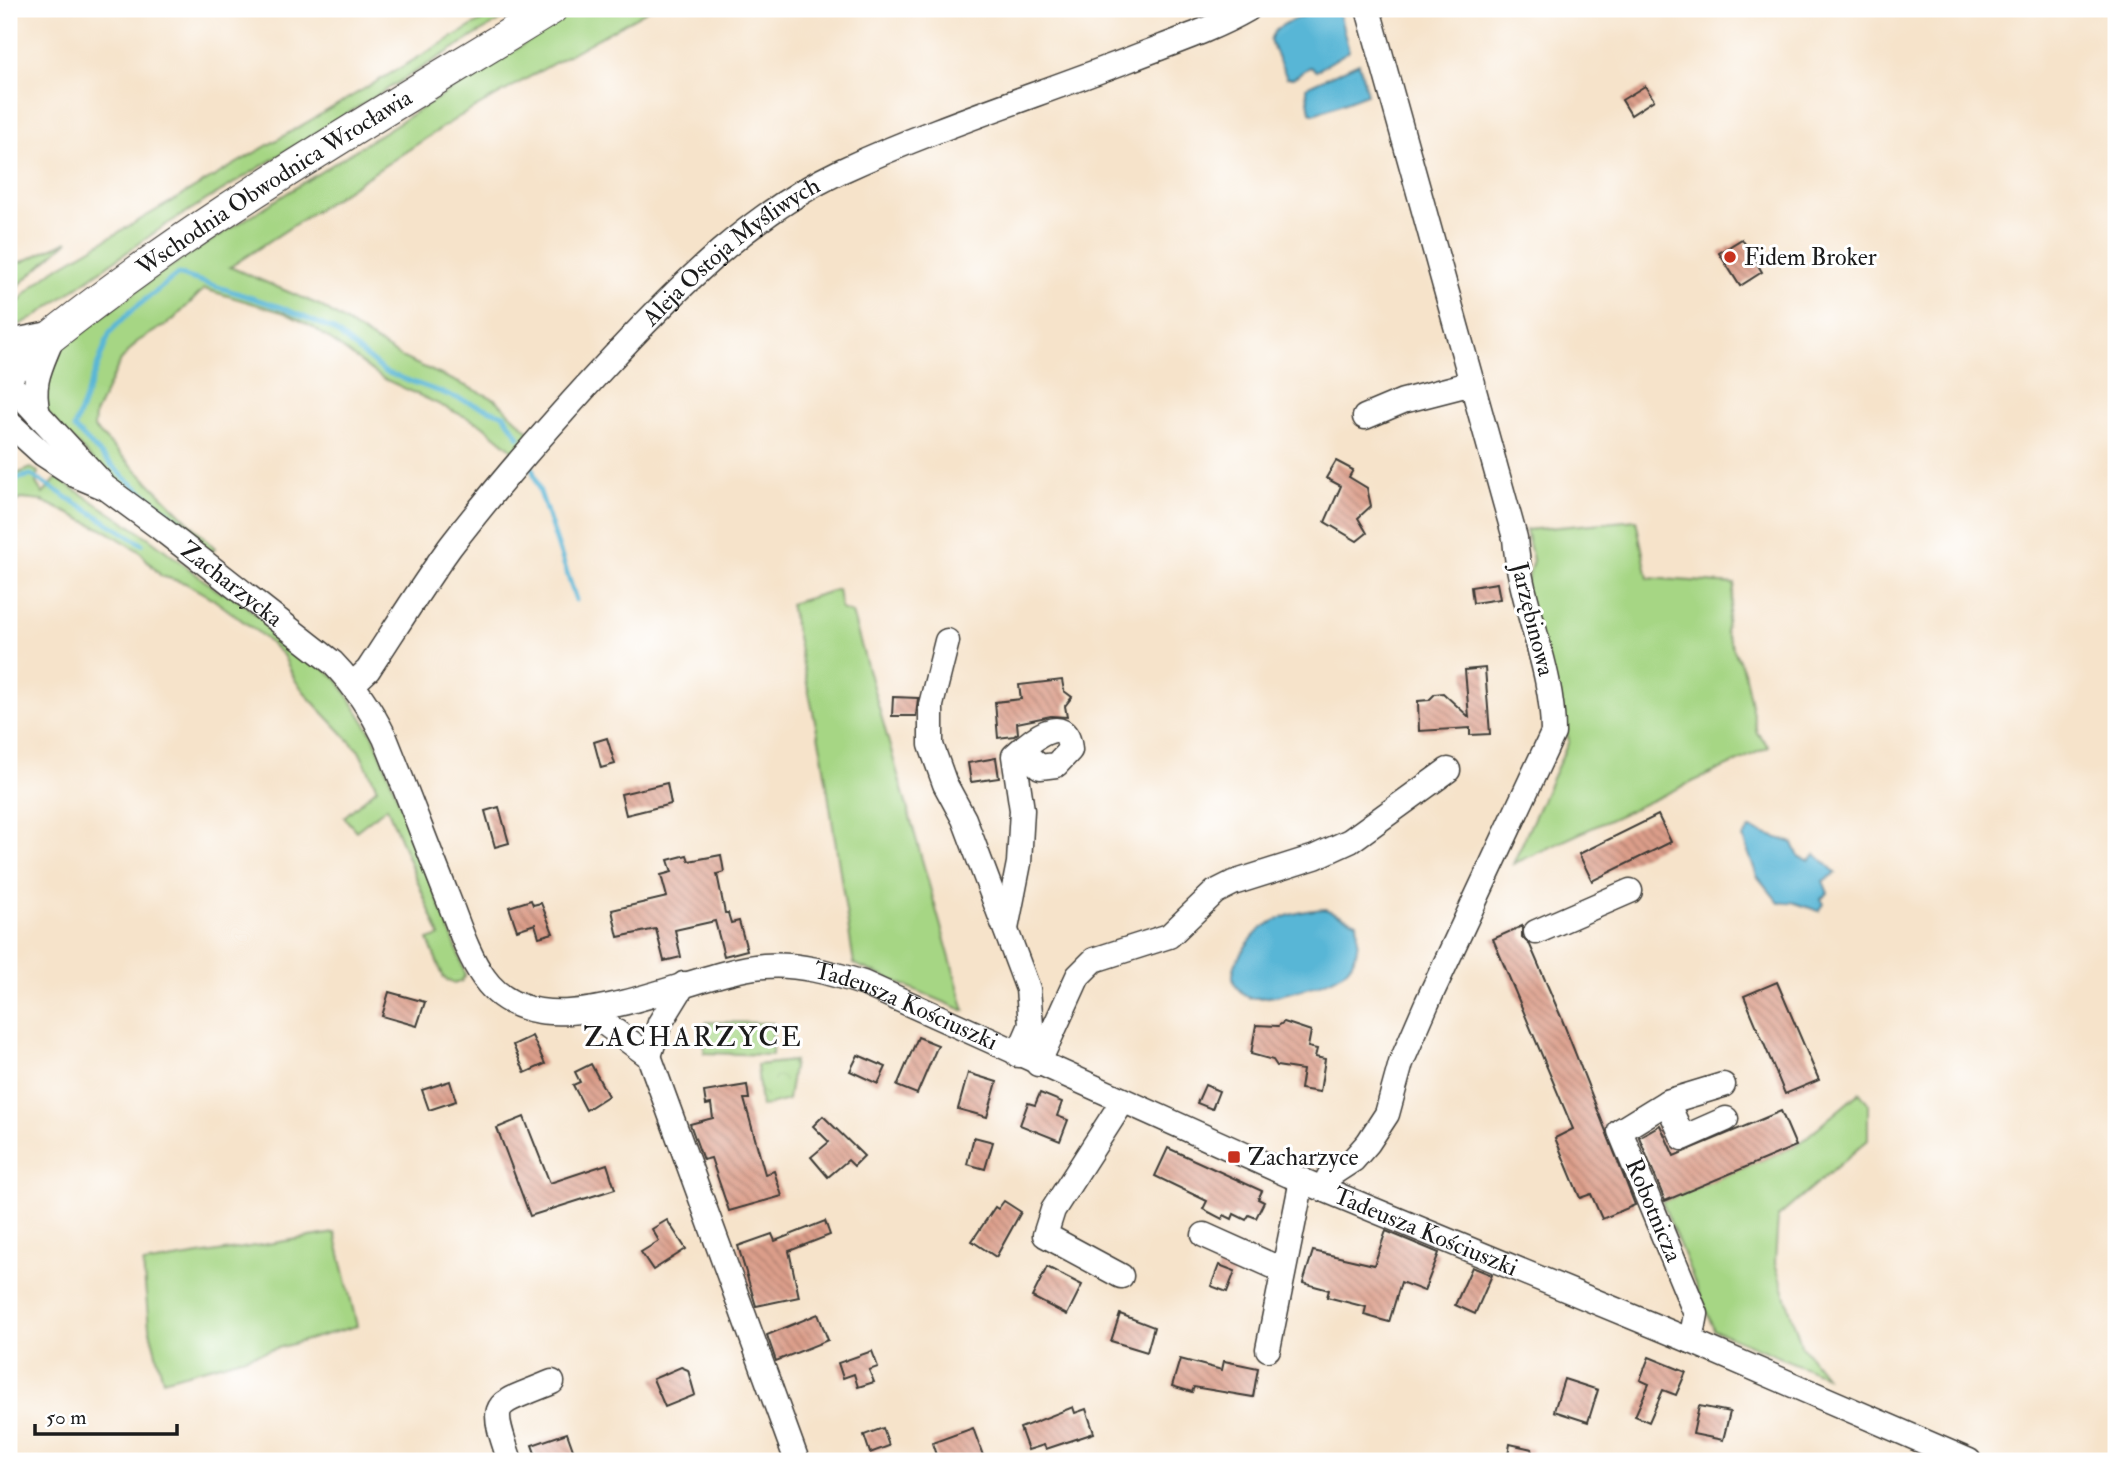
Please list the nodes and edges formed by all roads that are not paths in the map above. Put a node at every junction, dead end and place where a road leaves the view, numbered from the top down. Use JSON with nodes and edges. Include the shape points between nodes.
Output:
{"nodes":[{"id":1,"x":551,"y":9,"type":"edge"},
{"id":2,"x":1248,"y":9,"type":"edge"},
{"id":3,"x":1368,"y":9,"type":"edge"},
{"id":4,"x":55,"y":333,"type":"junction"},
{"id":5,"x":9,"y":342,"type":"edge"},
{"id":6,"x":9,"y":371,"type":"edge"},
{"id":7,"x":9,"y":383,"type":"edge"},
{"id":8,"x":1473,"y":383,"type":"junction"},
{"id":9,"x":38,"y":414,"type":"junction"},
{"id":10,"x":1365,"y":417,"type":"dead end"},
{"id":11,"x":9,"y":423,"type":"edge"},
{"id":12,"x":18,"y":439,"type":"edge"},
{"id":13,"x":106,"y":488,"type":"junction"},
{"id":14,"x":947,"y":641,"type":"dead end"},
{"id":15,"x":354,"y":684,"type":"junction"},
{"id":16,"x":1021,"y":750,"type":"dead end"},
{"id":17,"x":1448,"y":770,"type":"dead end"},
{"id":18,"x":1630,"y":891,"type":"dead end"},
{"id":19,"x":1006,"y":929,"type":"junction"},
{"id":20,"x":1536,"y":932,"type":"dead end"},
{"id":21,"x":684,"y":984,"type":"junction"},
{"id":22,"x":588,"y":1011,"type":"junction"},
{"id":23,"x":649,"y":1056,"type":"junction"},
{"id":24,"x":1028,"y":1060,"type":"junction"},
{"id":25,"x":1723,"y":1085,"type":"dead end"},
{"id":26,"x":1123,"y":1101,"type":"junction"},
{"id":27,"x":1667,"y":1102,"type":"junction"},
{"id":28,"x":1726,"y":1119,"type":"dead end"},
{"id":29,"x":1312,"y":1184,"type":"junction"},
{"id":30,"x":1204,"y":1234,"type":"dead end"},
{"id":31,"x":1282,"y":1270,"type":"junction"},
{"id":32,"x":1121,"y":1276,"type":"dead end"},
{"id":33,"x":1691,"y":1341,"type":"junction"},
{"id":34,"x":1268,"y":1349,"type":"dead end"},
{"id":35,"x":552,"y":1382,"type":"dead end"},
{"id":36,"x":510,"y":1461,"type":"edge"},
{"id":37,"x":797,"y":1461,"type":"edge"},
{"id":38,"x":1969,"y":1461,"type":"edge"}],
"edges":[{"from":1,"to":4,"type":"main road","name":"Wschodnia Obwodnica Wrocławia","via":[[205,222]]},
{"from":2,"to":15,"type":"street","name":"Aleja Ostoja Myśliwych","via":[[1201,32],[911,140],[838,173],[764,218],[700,268],[544,432],[449,550]]},
{"from":3,"to":8,"type":"street","name":"Jarzębinowa"},
{"from":4,"to":5,"type":"street"},
{"from":4,"to":6,"type":"main road","name":"Wschodnia Obwodnica Wrocławia"},
{"from":4,"to":9,"type":"street","via":[[35,378]]},
{"from":7,"to":9,"type":"street","name":"Zacharzycka"},
{"from":8,"to":10,"type":"street","via":[[1403,401]]},
{"from":8,"to":29,"type":"street","name":"Jarzębinowa","via":[[1515,538],[1519,580],[1553,699],[1553,733],[1503,868],[1461,929],[1401,1063],[1387,1114],[1353,1160]]},
{"from":9,"to":13,"type":"street","name":"Zacharzycka"},
{"from":11,"to":12,"type":"street","name":"Zacharzycka"},
{"from":12,"to":13,"type":"street","name":"Zacharzycka","via":[[75,475]]},
{"from":13,"to":15,"type":"street","name":"Zacharzycka"},
{"from":14,"to":19,"type":"street","via":[[931,705],[931,745]]},
{"from":15,"to":22,"type":"street","name":"Tadeusza Kościuszki","via":[[385,738],[483,978],[506,1001],[532,1011]]},
{"from":16,"to":19,"type":"street","via":[[1014,756],[1022,810],[1019,863]]},
{"from":17,"to":24,"type":"street","via":[[1350,841],[1233,883],[1215,892],[1169,936],[1094,960],[1078,976]]},
{"from":18,"to":20,"type":"street"},
{"from":19,"to":24,"type":"street","via":[[1028,989]]},
{"from":21,"to":22,"type":"street","name":"Tadeusza Kościuszki"},
{"from":21,"to":23,"type":"street","via":[[660,1023]]},
{"from":21,"to":24,"type":"street","name":"Tadeusza Kościuszki","via":[[766,966],[827,972],[863,983]]},
{"from":22,"to":23,"type":"street"},
{"from":23,"to":37,"type":"street"},
{"from":24,"to":26,"type":"street","name":"Tadeusza Kościuszki"},
{"from":25,"to":27,"type":"street"},
{"from":26,"to":29,"type":"street","name":"Tadeusza Kościuszki"},
{"from":26,"to":32,"type":"street","via":[[1054,1210],[1045,1236]]},
{"from":27,"to":28,"type":"street","via":[[1684,1138]]},
{"from":27,"to":33,"type":"street","name":"Robotnicza","via":[[1620,1131],[1696,1314]]},
{"from":29,"to":31,"type":"street"},
{"from":29,"to":33,"type":"street","name":"Tadeusza Kościuszki"},
{"from":30,"to":31,"type":"street"},
{"from":31,"to":34,"type":"street"},
{"from":33,"to":38,"type":"street","name":"Tadeusza Kościuszki"},
{"from":35,"to":36,"type":"street","via":[[496,1411]]}]}
